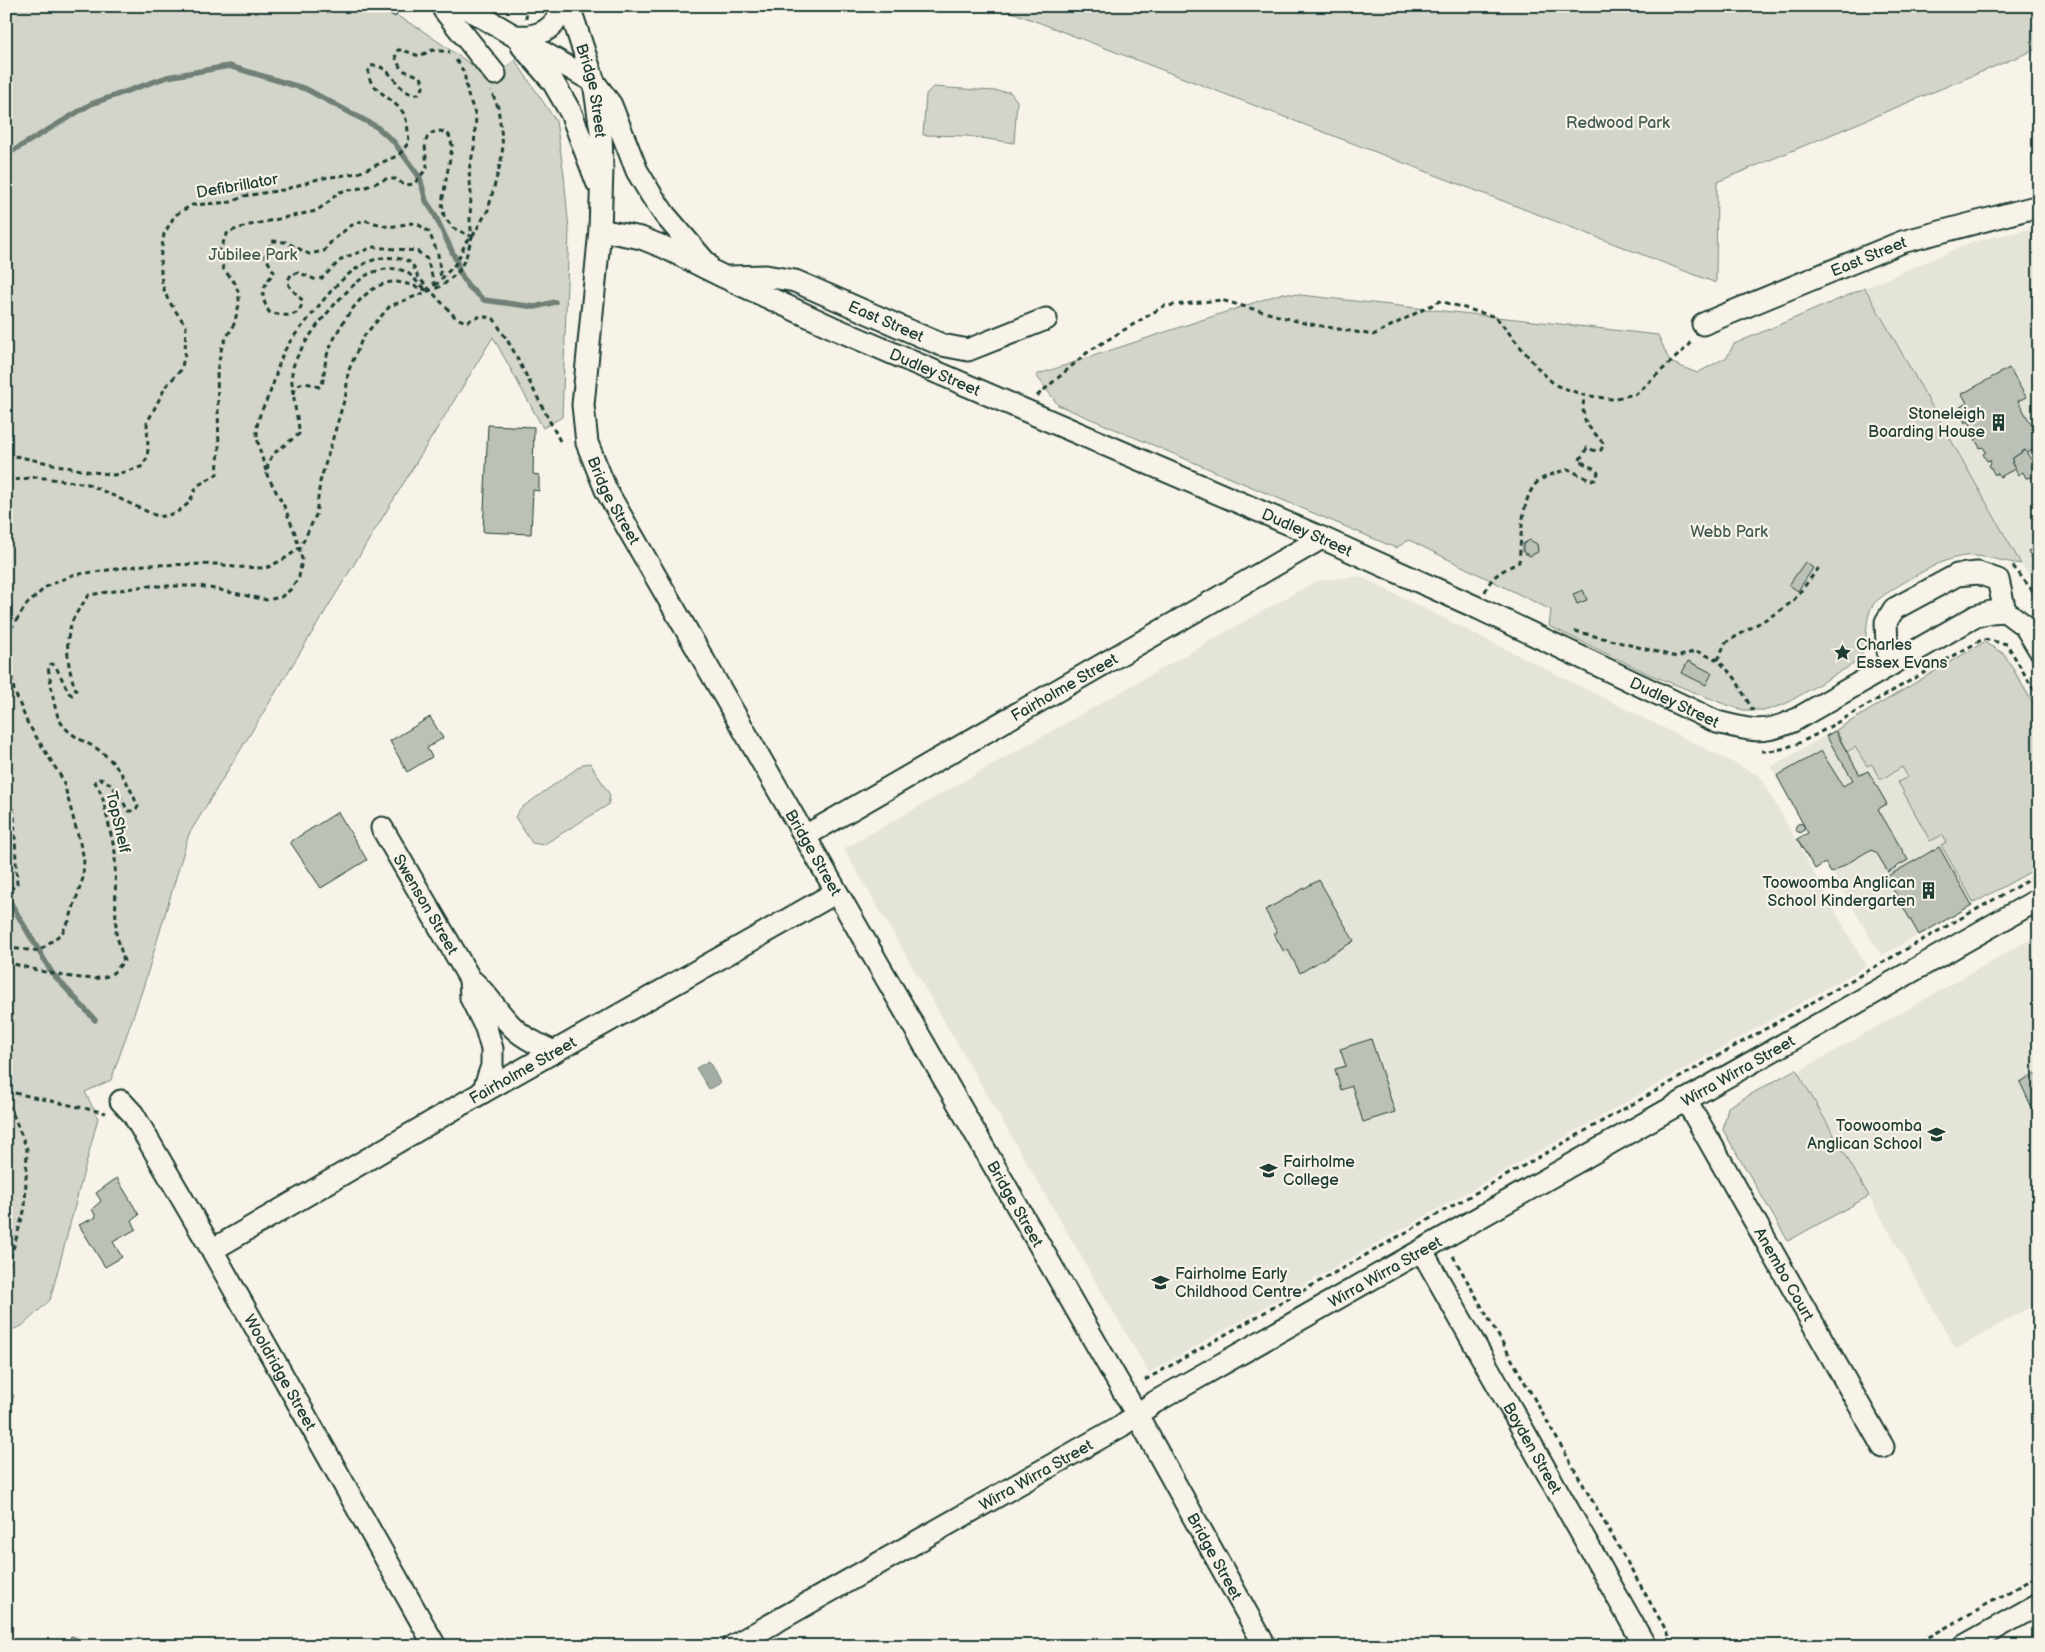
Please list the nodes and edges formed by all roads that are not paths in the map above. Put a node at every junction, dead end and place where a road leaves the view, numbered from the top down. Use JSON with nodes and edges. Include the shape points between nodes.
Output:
{"nodes":[{"id":1,"x":446,"y":6,"type":"edge"},
{"id":2,"x":462,"y":6,"type":"edge"},
{"id":3,"x":563,"y":6,"type":"edge"},
{"id":4,"x":569,"y":6,"type":"edge"},
{"id":5,"x":515,"y":36,"type":"junction"},
{"id":6,"x":492,"y":80,"type":"road end"},
{"id":7,"x":594,"y":82,"type":"junction"},
{"id":8,"x":601,"y":191,"type":"junction"},
{"id":9,"x":2039,"y":206,"type":"edge"},
{"id":10,"x":600,"y":230,"type":"junction"},
{"id":11,"x":718,"y":274,"type":"junction"},
{"id":12,"x":1046,"y":319,"type":"dead end"},
{"id":13,"x":1704,"y":324,"type":"road end"},
{"id":14,"x":1322,"y":538,"type":"junction"},
{"id":15,"x":2005,"y":611,"type":"junction"},
{"id":16,"x":2039,"y":649,"type":"edge"},
{"id":17,"x":1890,"y":664,"type":"junction"},
{"id":18,"x":382,"y":828,"type":"dead end"},
{"id":19,"x":805,"y":836,"type":"junction"},
{"id":20,"x":835,"y":893,"type":"junction"},
{"id":21,"x":2039,"y":899,"type":"edge"},
{"id":22,"x":470,"y":979,"type":"junction"},
{"id":23,"x":554,"y":1052,"type":"junction"},
{"id":24,"x":484,"y":1092,"type":"junction"},
{"id":25,"x":1686,"y":1100,"type":"junction"},
{"id":26,"x":127,"y":1108,"type":"road end"},
{"id":27,"x":212,"y":1250,"type":"junction"},
{"id":28,"x":1422,"y":1251,"type":"junction"},
{"id":29,"x":1137,"y":1415,"type":"junction"},
{"id":30,"x":1883,"y":1447,"type":"dead end"},
{"id":31,"x":2039,"y":1604,"type":"edge"},
{"id":32,"x":435,"y":1646,"type":"edge"},
{"id":33,"x":733,"y":1646,"type":"edge"},
{"id":34,"x":1265,"y":1646,"type":"edge"},
{"id":35,"x":1645,"y":1646,"type":"edge"},
{"id":36,"x":1964,"y":1646,"type":"edge"}],
"edges":[{"from":1,"to":6,"type":"street","via":[[444,10]]},
{"from":2,"to":5,"type":"street"},
{"from":3,"to":5,"type":"street","via":[[555,24],[543,32],[528,37]]},
{"from":4,"to":7,"type":"street","name":"Bridge Street"},
{"from":5,"to":7,"type":"street"},
{"from":5,"to":8,"type":"street","via":[[553,82],[571,113]]},
{"from":7,"to":8,"type":"street","name":"Bridge Street","via":[[601,132]]},
{"from":7,"to":11,"type":"street","via":[[611,105],[637,171],[652,196]]},
{"from":8,"to":10,"type":"street","name":"Bridge Street"},
{"from":9,"to":13,"type":"street","name":"East Street","via":[[1902,242]]},
{"from":10,"to":11,"type":"street","name":"Dudley Street","via":[[641,238]]},
{"from":10,"to":19,"type":"street","name":"Bridge Street","via":[[583,405],[587,444],[606,490]]},
{"from":11,"to":12,"type":"street","name":"East Street","via":[[766,276],[795,282],[942,345],[968,350]]},
{"from":11,"to":14,"type":"street","name":"Dudley Street","via":[[836,329]]},
{"from":14,"to":17,"type":"street","name":"Dudley Street","via":[[1717,722],[1750,730],[1764,731],[1793,721]]},
{"from":14,"to":19,"type":"street","name":"Fairholme Street"},
{"from":15,"to":16,"type":"street","via":[[2025,626]]},
{"from":15,"to":17,"type":"street","name":"Dudley Street","via":[[1976,616]]},
{"from":15,"to":17,"type":"street","via":[[1998,580],[1978,574],[1957,575],[1894,609],[1886,622]]},
{"from":18,"to":22,"type":"street","name":"Swenson Street"},
{"from":19,"to":20,"type":"street","name":"Bridge Street"},
{"from":20,"to":23,"type":"street","name":"Fairholme Street"},
{"from":20,"to":29,"type":"street","name":"Bridge Street"},
{"from":21,"to":25,"type":"street","name":"Wirra Wirra Street"},
{"from":22,"to":23,"type":"street","name":"Swenson Street","via":[[517,1032]]},
{"from":22,"to":24,"type":"street","name":"Swenson Street","via":[[471,998],[492,1049],[492,1066]]},
{"from":23,"to":24,"type":"street","name":"Fairholme Street"},
{"from":24,"to":27,"type":"street","name":"Fairholme Street"},
{"from":25,"to":28,"type":"street","name":"Wirra Wirra Street"},
{"from":25,"to":30,"type":"street","name":"Anembo Court"},
{"from":26,"to":27,"type":"street","name":"Wooldridge Street"},
{"from":27,"to":32,"type":"street","name":"Wooldridge Street"},
{"from":28,"to":29,"type":"street","name":"Wirra Wirra Street"},
{"from":28,"to":35,"type":"street","name":"Boyden Street"},
{"from":29,"to":33,"type":"street","name":"Wirra Wirra Street"},
{"from":29,"to":34,"type":"street","name":"Bridge Street"},
{"from":31,"to":36,"type":"street"}]}
